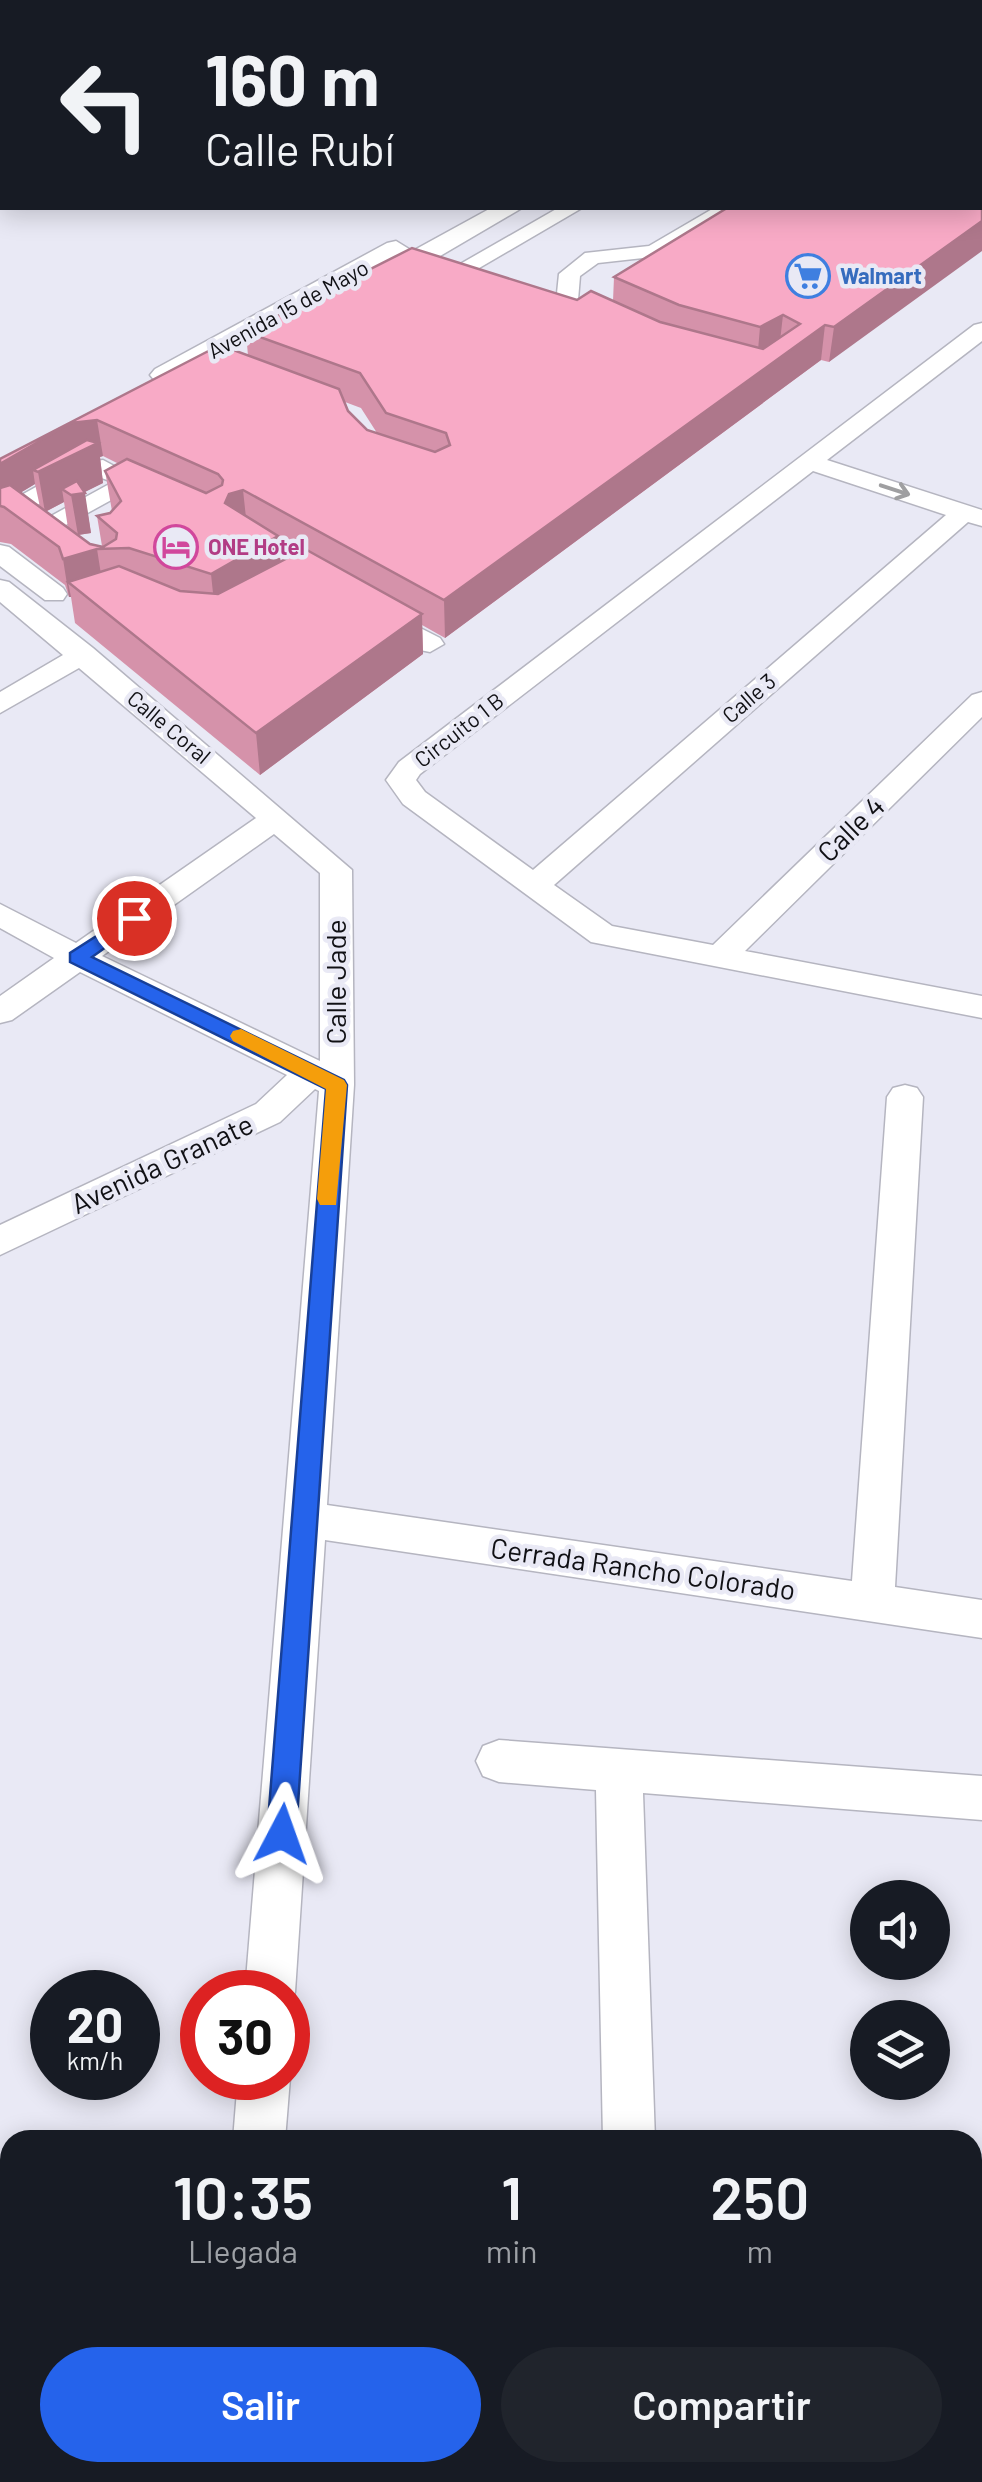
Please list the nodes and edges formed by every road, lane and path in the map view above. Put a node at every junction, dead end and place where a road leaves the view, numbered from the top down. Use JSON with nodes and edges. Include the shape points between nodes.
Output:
{"nodes":[{"id":1,"x":465,"y":210,"type":"edge"},
{"id":2,"x":504,"y":210,"type":"edge"},
{"id":3,"x":568,"y":210,"type":"edge"},
{"id":4,"x":725,"y":210,"type":"edge"},
{"id":5,"x":449,"y":241,"type":"junction"},
{"id":6,"x":490,"y":253,"type":"junction"},
{"id":7,"x":354,"y":284,"type":"junction"},
{"id":8,"x":490,"y":288,"type":"edge"},
{"id":9,"x":982,"y":330,"type":"edge"},
{"id":10,"x":630,"y":334,"type":"edge"},
{"id":11,"x":144,"y":397,"type":"edge"},
{"id":12,"x":84,"y":441,"type":"edge"},
{"id":13,"x":834,"y":443,"type":"junction"},
{"id":14,"x":871,"y":455,"type":"dead end"},
{"id":15,"x":809,"y":462,"type":"junction"},
{"id":16,"x":46,"y":474,"type":"junction"},
{"id":17,"x":4,"y":501,"type":"edge"},
{"id":18,"x":90,"y":504,"type":"junction"},
{"id":19,"x":973,"y":515,"type":"edge"},
{"id":20,"x":44,"y":527,"type":"junction"},
{"id":21,"x":109,"y":530,"type":"edge"},
{"id":22,"x":73,"y":548,"type":"edge"},
{"id":23,"x":0,"y":553,"type":"edge"},
{"id":24,"x":0,"y":588,"type":"edge"},
{"id":25,"x":353,"y":600,"type":"edge"},
{"id":26,"x":40,"y":622,"type":"junction"},
{"id":27,"x":430,"y":644,"type":"dead end"},
{"id":28,"x":83,"y":654,"type":"junction"},
{"id":29,"x":982,"y":701,"type":"edge"},
{"id":30,"x":0,"y":704,"type":"edge"},
{"id":31,"x":276,"y":818,"type":"junction"},
{"id":32,"x":336,"y":870,"type":"joint"},
{"id":33,"x":534,"y":885,"type":"junction"},
{"id":34,"x":0,"y":914,"type":"edge"},
{"id":35,"x":77,"y":958,"type":"junction"},
{"id":36,"x":720,"y":958,"type":"junction"},
{"id":37,"x":976,"y":998,"type":"edge"},
{"id":38,"x":0,"y":1012,"type":"edge"},
{"id":39,"x":325,"y":1078,"type":"junction"},
{"id":40,"x":905,"y":1097,"type":"dead end"},
{"id":41,"x":0,"y":1241,"type":"edge"},
{"id":42,"x":305,"y":1519,"type":"junction"},
{"id":43,"x":872,"y":1603,"type":"junction"},
{"id":44,"x":982,"y":1619,"type":"edge"},
{"id":45,"x":499,"y":1761,"type":"dead end"},
{"id":46,"x":619,"y":1771,"type":"junction"},
{"id":47,"x":982,"y":1798,"type":"edge"},
{"id":48,"x":272,"y":1970,"type":"edge"},
{"id":49,"x":263,"y":2100,"type":"edge"},
{"id":50,"x":261,"y":2130,"type":"edge"},
{"id":51,"x":628,"y":2130,"type":"edge"}],
"edges":[{"from":1,"to":7,"type":"main road","name":"Avenida 15 de Mayo"},
{"from":2,"to":5,"type":"main road","name":"Avenida 15 de Mayo"},
{"from":3,"to":6,"type":"street"},
{"from":4,"to":10,"type":"street","via":[[654,252],[592,257],[570,274],[553,304],[593,312]]},
{"from":5,"to":6,"type":"street"},
{"from":5,"to":7,"type":"main road","name":"Avenida 15 de Mayo"},
{"from":6,"to":8,"type":"street","via":[[456,271]]},
{"from":7,"to":11,"type":"main road","name":"Avenida 15 de Mayo"},
{"from":9,"to":13,"type":"street","name":"Circuito 1 B"},
{"from":12,"to":16,"type":"main road"},
{"from":13,"to":14,"type":"street"},
{"from":13,"to":15,"type":"street","name":"Circuito 1 B"},
{"from":15,"to":19,"type":"street","one_way":true},
{"from":15,"to":33,"type":"street","name":"Circuito 1 B","via":[[401,780],[414,798]]},
{"from":16,"to":17,"type":"main road"},
{"from":16,"to":18,"type":"street","via":[[96,466],[140,486]]},
{"from":17,"to":20,"type":"street"},
{"from":18,"to":20,"type":"street"},
{"from":18,"to":21,"type":"street"},
{"from":19,"to":33,"type":"street","name":"Calle 3"},
{"from":20,"to":22,"type":"street"},
{"from":23,"to":26,"type":"street","via":[[64,602]]},
{"from":24,"to":26,"type":"street","name":"Calle Coral"},
{"from":25,"to":27,"type":"street"},
{"from":26,"to":28,"type":"street","name":"Calle Coral"},
{"from":28,"to":30,"type":"street"},
{"from":28,"to":31,"type":"street","name":"Calle Coral"},
{"from":29,"to":36,"type":"street","name":"Calle 4"},
{"from":31,"to":32,"type":"street","name":"Calle Coral"},
{"from":31,"to":35,"type":"street"},
{"from":32,"to":39,"type":"street","name":"Calle Jade"},
{"from":33,"to":36,"type":"street","name":"Circuito 1 B","via":[[602,935]]},
{"from":34,"to":35,"type":"street"},
{"from":35,"to":38,"type":"street"},
{"from":35,"to":39,"type":"street"},
{"from":36,"to":37,"type":"street","name":"Circuito 1 B"},
{"from":39,"to":41,"type":"street","name":"Avenida Granate","via":[[268,1114]]},
{"from":39,"to":42,"type":"street","name":"Calle Jade"},
{"from":40,"to":43,"type":"street"},
{"from":42,"to":43,"type":"street","name":"Cerrada Rancho Colorado"},
{"from":42,"to":48,"type":"street","name":"Calle Jade"},
{"from":43,"to":44,"type":"street","name":"Cerrada Rancho Colorado"},
{"from":45,"to":46,"type":"street"},
{"from":46,"to":47,"type":"street"},
{"from":46,"to":51,"type":"street"},
{"from":49,"to":50,"type":"street"}]}
